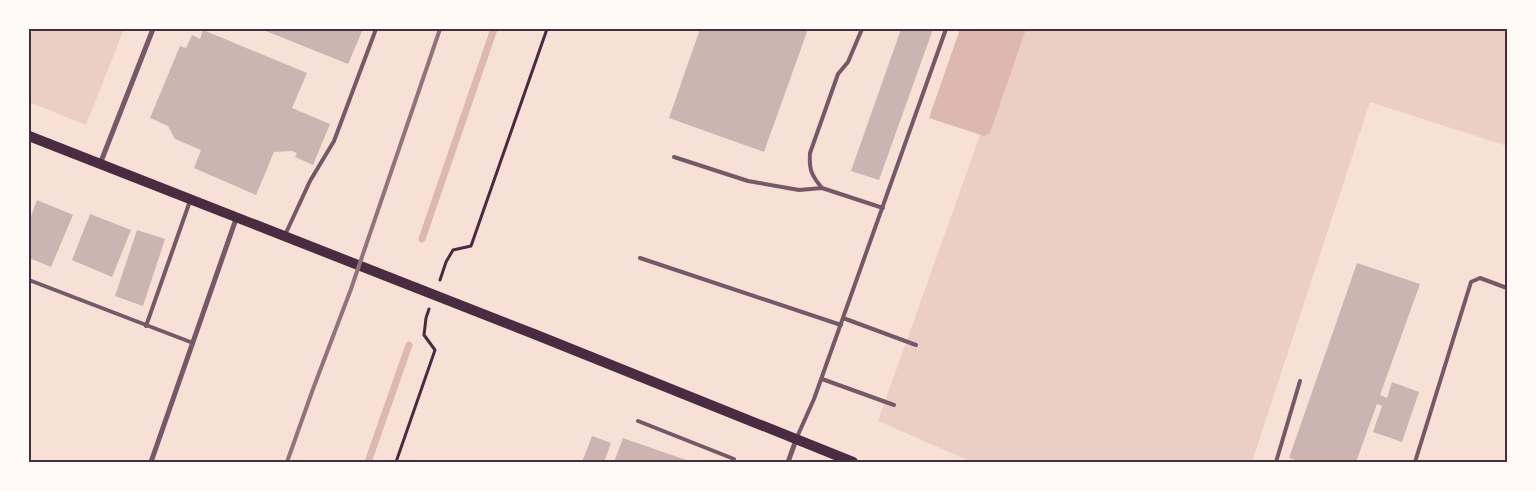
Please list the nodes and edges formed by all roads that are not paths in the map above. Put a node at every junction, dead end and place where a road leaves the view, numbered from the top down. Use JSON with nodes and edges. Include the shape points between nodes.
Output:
{"nodes":[{"id":1,"x":153,"y":29,"type":"edge"},
{"id":2,"x":376,"y":29,"type":"edge"},
{"id":3,"x":862,"y":29,"type":"edge"},
{"id":4,"x":946,"y":29,"type":"edge"},
{"id":5,"x":29,"y":136,"type":"edge"},
{"id":6,"x":674,"y":157,"type":"dead end"},
{"id":7,"x":100,"y":165,"type":"junction"},
{"id":8,"x":822,"y":188,"type":"junction"},
{"id":9,"x":190,"y":201,"type":"junction"},
{"id":10,"x":883,"y":208,"type":"junction"},
{"id":11,"x":236,"y":219,"type":"junction"},
{"id":12,"x":284,"y":237,"type":"junction"},
{"id":13,"x":640,"y":258,"type":"dead end"},
{"id":14,"x":29,"y":280,"type":"edge"},
{"id":15,"x":1507,"y":288,"type":"edge"},
{"id":16,"x":843,"y":318,"type":"junction"},
{"id":17,"x":841,"y":325,"type":"junction"},
{"id":18,"x":146,"y":326,"type":"junction"},
{"id":19,"x":193,"y":343,"type":"junction"},
{"id":20,"x":916,"y":345,"type":"dead end"},
{"id":21,"x":822,"y":379,"type":"junction"},
{"id":22,"x":1300,"y":382,"type":"dead end"},
{"id":23,"x":894,"y":405,"type":"dead end"},
{"id":24,"x":638,"y":421,"type":"dead end"},
{"id":25,"x":796,"y":440,"type":"junction"},
{"id":26,"x":151,"y":462,"type":"edge"},
{"id":27,"x":732,"y":462,"type":"edge"},
{"id":28,"x":788,"y":462,"type":"edge"},
{"id":29,"x":853,"y":462,"type":"edge"},
{"id":30,"x":1276,"y":462,"type":"edge"},
{"id":31,"x":1415,"y":462,"type":"edge"}],
"edges":[{"from":1,"to":7,"type":"street"},
{"from":2,"to":12,"type":"lane","via":[[334,141],[310,181]]},
{"from":3,"to":8,"type":"lane","via":[[848,62],[838,74],[810,152],[809,166]]},
{"from":4,"to":10,"type":"lane"},
{"from":5,"to":7,"type":"main road"},
{"from":6,"to":8,"type":"lane","via":[[748,181],[799,190]]},
{"from":7,"to":9,"type":"main road"},
{"from":8,"to":10,"type":"lane"},
{"from":9,"to":11,"type":"main road"},
{"from":9,"to":18,"type":"lane"},
{"from":10,"to":16,"type":"lane"},
{"from":11,"to":12,"type":"main road"},
{"from":11,"to":19,"type":"street"},
{"from":12,"to":25,"type":"main road"},
{"from":13,"to":17,"type":"lane"},
{"from":14,"to":18,"type":"lane"},
{"from":15,"to":31,"type":"lane","via":[[1480,278],[1471,282]]},
{"from":16,"to":17,"type":"lane"},
{"from":16,"to":20,"type":"lane"},
{"from":17,"to":21,"type":"lane"},
{"from":18,"to":19,"type":"lane"},
{"from":19,"to":26,"type":"street"},
{"from":21,"to":23,"type":"lane"},
{"from":21,"to":25,"type":"lane"},
{"from":22,"to":30,"type":"lane"},
{"from":24,"to":27,"type":"lane","via":[[734,459]]},
{"from":25,"to":28,"type":"street"},
{"from":25,"to":29,"type":"main road"}]}
